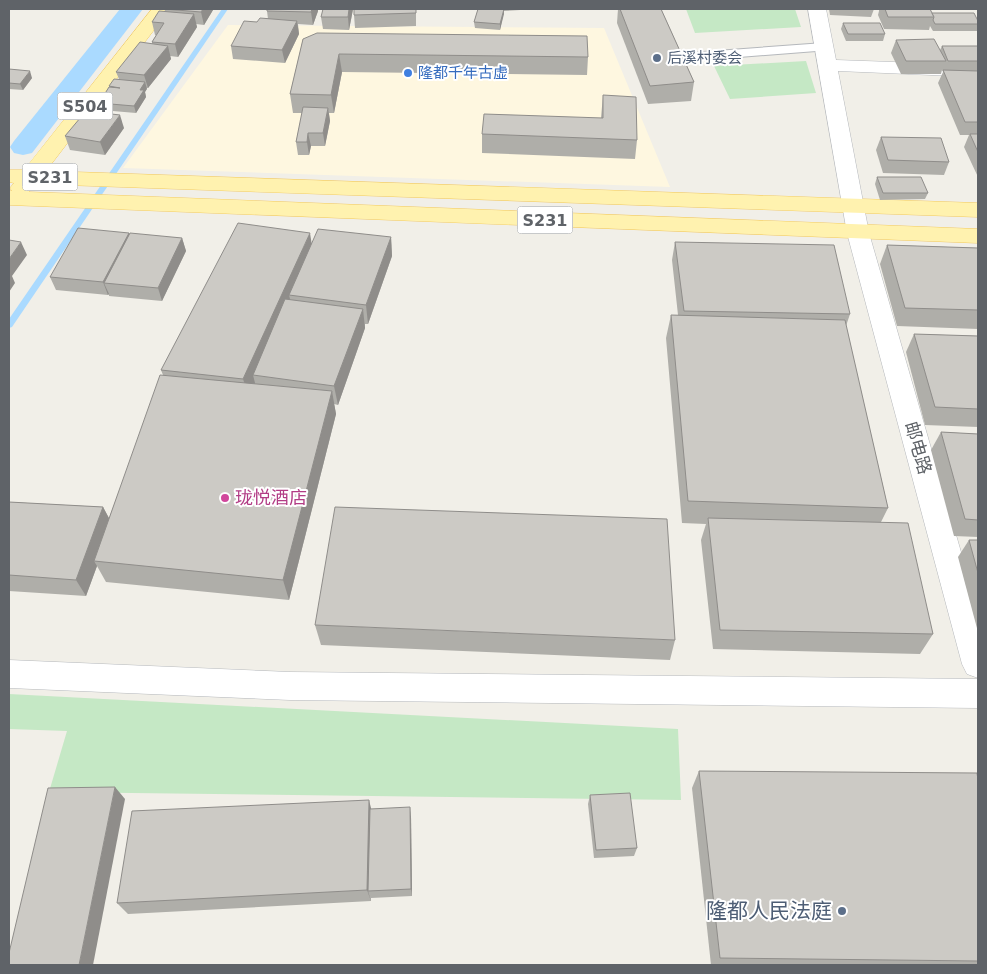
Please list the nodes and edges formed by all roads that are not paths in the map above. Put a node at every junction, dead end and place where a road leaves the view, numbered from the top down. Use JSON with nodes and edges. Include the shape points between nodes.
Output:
{"nodes":[{"id":1,"x":161,"y":9,"type":"edge"},
{"id":2,"x":817,"y":9,"type":"edge"},
{"id":3,"x":826,"y":56,"type":"junction"},
{"id":4,"x":689,"y":57,"type":"dead end"},
{"id":5,"x":978,"y":71,"type":"edge"},
{"id":6,"x":19,"y":176,"type":"edge"},
{"id":7,"x":10,"y":200,"type":"edge"},
{"id":8,"x":854,"y":206,"type":"junction"},
{"id":9,"x":978,"y":210,"type":"edge"},
{"id":10,"x":858,"y":233,"type":"junction"},
{"id":11,"x":978,"y":236,"type":"edge"},
{"id":12,"x":978,"y":664,"type":"edge"},
{"id":13,"x":9,"y":674,"type":"edge"},
{"id":14,"x":978,"y":694,"type":"edge"}],
"edges":[{"from":1,"to":6,"type":"main road","number":"S504"},
{"from":2,"to":3,"type":"street","name":"邮电路"},
{"from":3,"to":4,"type":"lane"},
{"from":3,"to":5,"type":"street"},
{"from":3,"to":8,"type":"street","name":"邮电路"},
{"from":6,"to":7,"type":"main road","number":"S504"},
{"from":6,"to":8,"type":"main road","number":"S231"},
{"from":7,"to":10,"type":"main road","number":"S231"},
{"from":8,"to":9,"type":"main road","number":"S231"},
{"from":8,"to":10,"type":"street","name":"邮电路"},
{"from":10,"to":11,"type":"main road","number":"S231"},
{"from":10,"to":12,"type":"street","name":"邮电路"},
{"from":13,"to":14,"type":"street","via":[[290,686]]}]}
